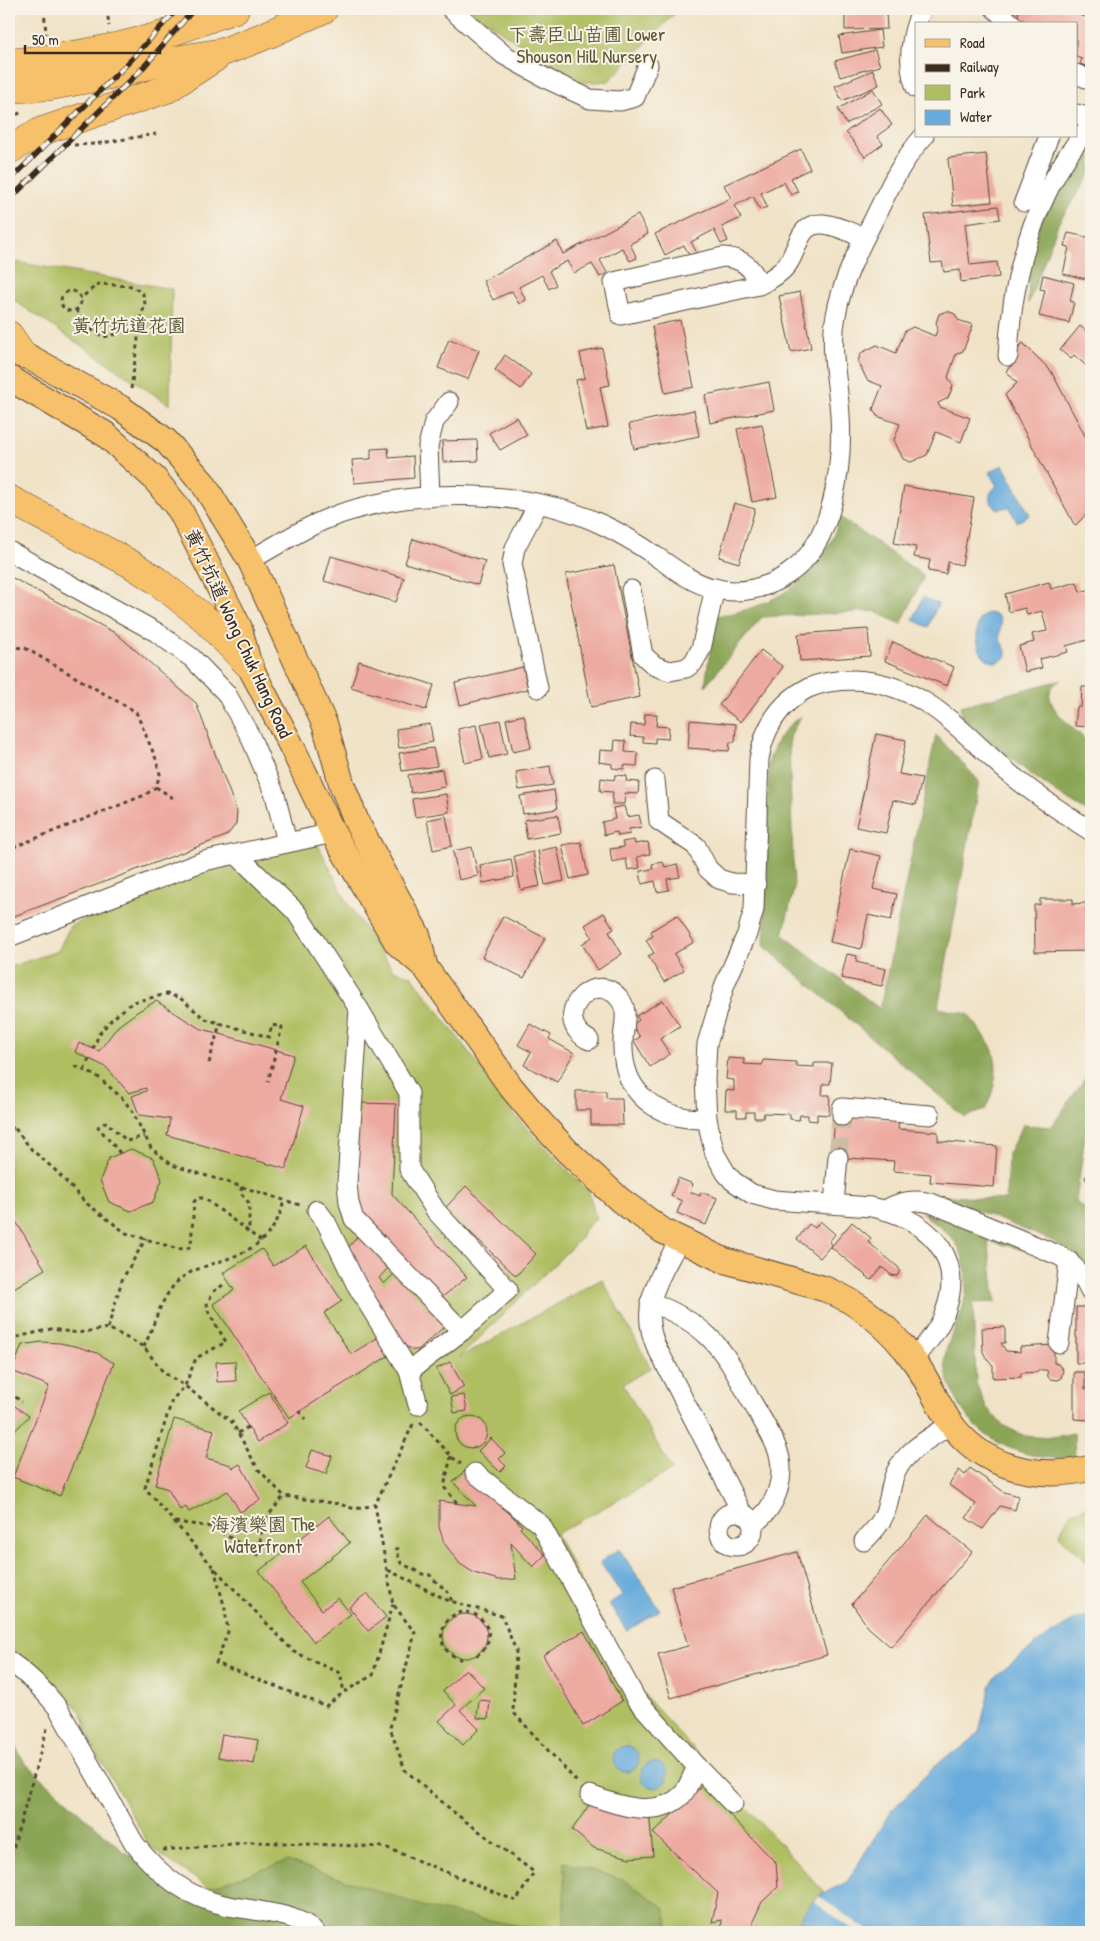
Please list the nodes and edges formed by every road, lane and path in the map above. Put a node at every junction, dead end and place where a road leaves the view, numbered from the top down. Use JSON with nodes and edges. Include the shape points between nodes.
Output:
{"nodes":[{"id":1,"x":44,"y":9,"type":"edge"},
{"id":2,"x":235,"y":9,"type":"edge"},
{"id":3,"x":324,"y":9,"type":"edge"},
{"id":4,"x":451,"y":9,"type":"edge"},
{"id":5,"x":922,"y":9,"type":"edge"},
{"id":6,"x":995,"y":9,"type":"edge"},
{"id":7,"x":916,"y":22,"type":"edge"},
{"id":8,"x":1010,"y":22,"type":"edge"},
{"id":9,"x":915,"y":24,"type":"edge"},
{"id":10,"x":46,"y":34,"type":"dead end"},
{"id":11,"x":223,"y":52,"type":"junction"},
{"id":12,"x":9,"y":63,"type":"edge"},
{"id":13,"x":648,"y":65,"type":"dead end"},
{"id":14,"x":1078,"y":75,"type":"edge"},
{"id":15,"x":1091,"y":80,"type":"edge"},
{"id":16,"x":915,"y":85,"type":"edge"},
{"id":17,"x":9,"y":89,"type":"edge"},
{"id":18,"x":1078,"y":115,"type":"edge"},
{"id":19,"x":1091,"y":118,"type":"edge"},
{"id":20,"x":1091,"y":124,"type":"edge"},
{"id":21,"x":156,"y":134,"type":"dead end"},
{"id":22,"x":922,"y":138,"type":"edge"},
{"id":23,"x":1047,"y":138,"type":"edge"},
{"id":24,"x":66,"y":146,"type":"dead end"},
{"id":25,"x":9,"y":150,"type":"edge"},
{"id":26,"x":1024,"y":202,"type":"dead end"},
{"id":27,"x":864,"y":238,"type":"junction"},
{"id":28,"x":759,"y":285,"type":"junction"},
{"id":29,"x":81,"y":298,"type":"junction"},
{"id":30,"x":76,"y":310,"type":"junction"},
{"id":31,"x":140,"y":317,"type":"junction"},
{"id":32,"x":13,"y":345,"type":"edge"},
{"id":33,"x":1008,"y":356,"type":"dead end"},
{"id":34,"x":9,"y":378,"type":"edge"},
{"id":35,"x":130,"y":391,"type":"dead end"},
{"id":36,"x":449,"y":402,"type":"dead end"},
{"id":37,"x":430,"y":497,"type":"junction"},
{"id":38,"x":9,"y":499,"type":"edge"},
{"id":39,"x":538,"y":504,"type":"junction"},
{"id":40,"x":196,"y":540,"type":"junction"},
{"id":41,"x":9,"y":551,"type":"edge"},
{"id":42,"x":250,"y":560,"type":"junction"},
{"id":43,"x":715,"y":588,"type":"junction"},
{"id":44,"x":631,"y":590,"type":"dead end"},
{"id":45,"x":230,"y":607,"type":"junction"},
{"id":46,"x":9,"y":647,"type":"edge"},
{"id":47,"x":249,"y":665,"type":"junction"},
{"id":48,"x":538,"y":688,"type":"dead end"},
{"id":49,"x":325,"y":725,"type":"junction"},
{"id":50,"x":292,"y":747,"type":"junction"},
{"id":51,"x":655,"y":780,"type":"dead end"},
{"id":52,"x":156,"y":787,"type":"junction"},
{"id":53,"x":173,"y":798,"type":"dead end"},
{"id":54,"x":1091,"y":831,"type":"edge"},
{"id":55,"x":333,"y":833,"type":"junction"},
{"id":56,"x":287,"y":842,"type":"junction"},
{"id":57,"x":9,"y":849,"type":"edge"},
{"id":58,"x":236,"y":854,"type":"junction"},
{"id":59,"x":756,"y":884,"type":"junction"},
{"id":60,"x":9,"y":937,"type":"edge"},
{"id":61,"x":425,"y":966,"type":"junction"},
{"id":62,"x":359,"y":1009,"type":"junction"},
{"id":63,"x":220,"y":1023,"type":"junction"},
{"id":64,"x":589,"y":1040,"type":"dead end"},
{"id":65,"x":93,"y":1049,"type":"dead end"},
{"id":66,"x":89,"y":1059,"type":"dead end"},
{"id":67,"x":209,"y":1063,"type":"dead end"},
{"id":68,"x":75,"y":1066,"type":"dead end"},
{"id":69,"x":84,"y":1070,"type":"junction"},
{"id":70,"x":268,"y":1082,"type":"dead end"},
{"id":71,"x":930,"y":1115,"type":"dead end"},
{"id":72,"x":842,"y":1116,"type":"dead end"},
{"id":73,"x":707,"y":1119,"type":"junction"},
{"id":74,"x":144,"y":1136,"type":"junction"},
{"id":75,"x":9,"y":1138,"type":"edge"},
{"id":76,"x":120,"y":1153,"type":"dead end"},
{"id":77,"x":838,"y":1157,"type":"tunnel mouth"},
{"id":78,"x":242,"y":1187,"type":"junction"},
{"id":79,"x":284,"y":1200,"type":"junction"},
{"id":80,"x":349,"y":1204,"type":"junction"},
{"id":81,"x":834,"y":1204,"type":"junction"},
{"id":82,"x":885,"y":1210,"type":"junction"},
{"id":83,"x":322,"y":1216,"type":"junction"},
{"id":84,"x":249,"y":1232,"type":"junction"},
{"id":85,"x":146,"y":1238,"type":"junction"},
{"id":86,"x":679,"y":1240,"type":"junction"},
{"id":87,"x":261,"y":1241,"type":"junction"},
{"id":88,"x":1069,"y":1261,"type":"junction"},
{"id":89,"x":224,"y":1285,"type":"dead end"},
{"id":90,"x":1091,"y":1292,"type":"edge"},
{"id":91,"x":650,"y":1302,"type":"junction"},
{"id":92,"x":108,"y":1328,"type":"junction"},
{"id":93,"x":462,"y":1331,"type":"junction"},
{"id":94,"x":9,"y":1339,"type":"edge"},
{"id":95,"x":1059,"y":1343,"type":"dead end"},
{"id":96,"x":144,"y":1347,"type":"junction"},
{"id":97,"x":917,"y":1365,"type":"junction"},
{"id":98,"x":409,"y":1371,"type":"junction"},
{"id":99,"x":185,"y":1386,"type":"junction"},
{"id":100,"x":9,"y":1392,"type":"edge"},
{"id":101,"x":22,"y":1402,"type":"dead end"},
{"id":102,"x":418,"y":1405,"type":"dead end"},
{"id":103,"x":299,"y":1412,"type":"dead end"},
{"id":104,"x":305,"y":1419,"type":"dead end"},
{"id":105,"x":951,"y":1424,"type":"junction"},
{"id":106,"x":248,"y":1427,"type":"dead end"},
{"id":107,"x":238,"y":1433,"type":"junction"},
{"id":108,"x":451,"y":1455,"type":"junction"},
{"id":109,"x":1091,"y":1468,"type":"edge"},
{"id":110,"x":475,"y":1474,"type":"joint"},
{"id":111,"x":284,"y":1496,"type":"junction"},
{"id":112,"x":458,"y":1504,"type":"dead end"},
{"id":113,"x":376,"y":1505,"type":"junction"},
{"id":114,"x":174,"y":1522,"type":"junction"},
{"id":115,"x":864,"y":1540,"type":"dead end"},
{"id":116,"x":399,"y":1548,"type":"dead end"},
{"id":117,"x":214,"y":1568,"type":"junction"},
{"id":118,"x":388,"y":1570,"type":"junction"},
{"id":119,"x":451,"y":1601,"type":"junction"},
{"id":120,"x":393,"y":1604,"type":"junction"},
{"id":121,"x":471,"y":1607,"type":"junction"},
{"id":122,"x":470,"y":1613,"type":"junction"},
{"id":123,"x":475,"y":1655,"type":"dead end"},
{"id":124,"x":461,"y":1657,"type":"dead end"},
{"id":125,"x":9,"y":1660,"type":"edge"},
{"id":126,"x":344,"y":1692,"type":"junction"},
{"id":127,"x":54,"y":1703,"type":"junction"},
{"id":128,"x":697,"y":1767,"type":"junction"},
{"id":129,"x":590,"y":1795,"type":"joint"},
{"id":130,"x":733,"y":1804,"type":"dead end"},
{"id":131,"x":141,"y":1852,"type":"junction"},
{"id":132,"x":9,"y":1863,"type":"edge"},
{"id":133,"x":315,"y":1932,"type":"edge"}],
"edges":[{"from":1,"to":10,"type":"path"},
{"from":2,"to":12,"type":"highway","via":[[120,46],[72,56]]},
{"from":3,"to":11,"type":"highway"},
{"from":4,"to":13,"type":"street","via":[[504,55],[590,99],[620,101],[635,97]]},
{"from":5,"to":7,"type":"street"},
{"from":6,"to":8,"type":"street"},
{"from":9,"to":16,"type":"street","via":[[911,48]]},
{"from":11,"to":17,"type":"highway","via":[[163,62],[110,76]]},
{"from":11,"to":25,"type":"highway","via":[[167,89],[42,131]]},
{"from":14,"to":15,"type":"street"},
{"from":18,"to":19,"type":"street"},
{"from":20,"to":33,"type":"street","via":[[1060,168],[1032,226],[1017,276]]},
{"from":21,"to":24,"type":"path"},
{"from":22,"to":27,"type":"street","via":[[900,168]]},
{"from":23,"to":26,"type":"street"},
{"from":27,"to":28,"type":"street","via":[[824,224],[811,226],[801,234],[789,263],[782,271]]},
{"from":27,"to":43,"type":"street","via":[[841,296],[834,328],[833,357],[840,443],[836,486],[820,536],[804,561],[781,579],[740,591]]},
{"from":28,"to":28,"type":"street","via":[[745,263],[723,257],[614,282],[621,315]]},
{"from":29,"to":30,"type":"path","via":[[81,305]]},
{"from":29,"to":30,"type":"path","via":[[74,291],[62,295],[60,302],[63,308]]},
{"from":29,"to":31,"type":"path","via":[[98,284],[132,286],[143,294],[145,304]]},
{"from":30,"to":31,"type":"path","via":[[94,332],[104,338],[118,334]]},
{"from":31,"to":35,"type":"path"},
{"from":32,"to":42,"type":"main road","name":"黃竹坑道 Wong Chuk Hang Road","via":[[121,408],[166,442],[204,483]]},
{"from":34,"to":40,"type":"main road","name":"黃竹坑道 Wong Chuk Hang Road","via":[[105,434],[154,478],[180,510]]},
{"from":36,"to":37,"type":"street","via":[[434,422],[428,446]]},
{"from":37,"to":39,"type":"street","via":[[487,497]]},
{"from":37,"to":42,"type":"street","via":[[378,504],[329,519]]},
{"from":38,"to":47,"type":"highway","via":[[156,580],[204,618]]},
{"from":39,"to":43,"type":"street","via":[[599,523],[636,543],[686,577]]},
{"from":39,"to":48,"type":"street","via":[[515,548],[512,564]]},
{"from":40,"to":42,"type":"main road","via":[[216,552]]},
{"from":40,"to":45,"type":"main road","name":"黃竹坑道 Wong Chuk Hang Road"},
{"from":41,"to":56,"type":"street","via":[[156,632],[192,658],[226,693],[250,736],[275,795]]},
{"from":42,"to":45,"type":"main road","via":[[240,576]]},
{"from":42,"to":49,"type":"main road","name":"黃竹坑道 Wong Chuk Hang Road"},
{"from":43,"to":44,"type":"street","via":[[702,650],[686,668],[670,671],[655,666],[644,654]]},
{"from":45,"to":47,"type":"main road","name":"黃竹坑道 Wong Chuk Hang Road"},
{"from":46,"to":52,"type":"path","via":[[25,648],[136,712],[160,774]]},
{"from":47,"to":50,"type":"main road","name":"黃竹坑道 Wong Chuk Hang Road"},
{"from":49,"to":50,"type":"main road","via":[[317,739],[304,746]]},
{"from":49,"to":61,"type":"main road","name":"黃竹坑道 Wong Chuk Hang Road","via":[[354,816],[418,936]]},
{"from":50,"to":55,"type":"main road","name":"黃竹坑道 Wong Chuk Hang Road"},
{"from":51,"to":59,"type":"street","via":[[659,821],[696,846],[708,869],[719,879]]},
{"from":52,"to":53,"type":"path"},
{"from":52,"to":57,"type":"path","via":[[145,795]]},
{"from":54,"to":59,"type":"street","via":[[1029,790],[947,717],[916,695],[870,681],[832,681],[813,686],[790,700],[766,733],[760,759]]},
{"from":55,"to":56,"type":"street"},
{"from":55,"to":61,"type":"main road","name":"黃竹坑道 Wong Chuk Hang Road","via":[[397,943]]},
{"from":56,"to":58,"type":"street"},
{"from":58,"to":60,"type":"street","via":[[204,861]]},
{"from":58,"to":62,"type":"street","via":[[296,912]]},
{"from":59,"to":73,"type":"street","via":[[752,921],[725,984],[707,1044]]},
{"from":61,"to":86,"type":"main road","name":"黃竹坑道 Wong Chuk Hang Road","via":[[540,1123],[620,1200]]},
{"from":62,"to":80,"type":"street","via":[[347,1183]]},
{"from":62,"to":93,"type":"street","via":[[409,1093],[409,1169],[436,1211],[508,1290]]},
{"from":63,"to":65,"type":"path","via":[[205,1019],[180,998],[167,994],[133,1002],[99,1034]]},
{"from":63,"to":67,"type":"path"},
{"from":63,"to":70,"type":"path","via":[[269,1037],[272,1025],[282,1027]]},
{"from":64,"to":73,"type":"street","via":[[575,1025],[575,1004],[586,992],[610,990],[617,994],[625,1009],[623,1055],[638,1091],[666,1114]]},
{"from":66,"to":69,"type":"path"},
{"from":68,"to":69,"type":"path"},
{"from":69,"to":74,"type":"path","via":[[121,1097]]},
{"from":71,"to":72,"type":"street","via":[[842,1108]]},
{"from":73,"to":81,"type":"street","via":[[720,1164],[742,1188],[774,1200]]},
{"from":74,"to":76,"type":"path","via":[[128,1141],[106,1122],[98,1127]]},
{"from":74,"to":78,"type":"path","via":[[156,1156],[172,1165]]},
{"from":75,"to":85,"type":"path","via":[[13,1126],[32,1150],[86,1204],[126,1233]]},
{"from":77,"to":81,"type":"street"},
{"from":78,"to":79,"type":"path"},
{"from":78,"to":84,"type":"path","via":[[240,1192],[249,1203]]},
{"from":79,"to":83,"type":"path"},
{"from":79,"to":87,"type":"path","via":[[273,1231]]},
{"from":80,"to":83,"type":"street","via":[[330,1209]]},
{"from":80,"to":93,"type":"street","via":[[354,1219]]},
{"from":81,"to":82,"type":"street"},
{"from":82,"to":88,"type":"street","via":[[906,1201],[931,1204]]},
{"from":82,"to":97,"type":"street","via":[[912,1221],[931,1236],[944,1252],[950,1269],[951,1292],[945,1313]]},
{"from":83,"to":98,"type":"street","via":[[356,1284]]},
{"from":84,"to":85,"type":"path","via":[[204,1198],[197,1198],[188,1248],[178,1249]]},
{"from":84,"to":87,"type":"path"},
{"from":85,"to":92,"type":"path","via":[[122,1280]]},
{"from":86,"to":91,"type":"street"},
{"from":86,"to":97,"type":"main road","name":"黃竹坑道 Wong Chuk Hang Road","via":[[723,1260],[838,1294],[873,1317]]},
{"from":87,"to":96,"type":"path","via":[[178,1280],[161,1304]]},
{"from":88,"to":90,"type":"street","via":[[1082,1274]]},
{"from":88,"to":95,"type":"street"},
{"from":89,"to":99,"type":"path","via":[[213,1292],[206,1304],[226,1342],[196,1358]]},
{"from":91,"to":91,"type":"street","via":[[652,1336],[747,1518],[762,1517],[778,1491],[777,1447],[720,1348],[681,1316]]},
{"from":92,"to":94,"type":"path","via":[[78,1333],[51,1329]]},
{"from":92,"to":96,"type":"path"},
{"from":93,"to":98,"type":"street"},
{"from":96,"to":99,"type":"path","via":[[163,1372]]},
{"from":97,"to":105,"type":"main road","name":"黃竹坑道 Wong Chuk Hang Road"},
{"from":98,"to":102,"type":"street"},
{"from":99,"to":107,"type":"path","via":[[232,1422]]},
{"from":99,"to":114,"type":"path","via":[[172,1400],[145,1488]]},
{"from":100,"to":101,"type":"path"},
{"from":103,"to":104,"type":"path"},
{"from":105,"to":109,"type":"main road","name":"黃竹坑道 Wong Chuk Hang Road","via":[[983,1453],[1016,1469],[1050,1474]]},
{"from":105,"to":115,"type":"street","via":[[913,1450],[901,1463],[879,1525]]},
{"from":106,"to":107,"type":"path"},
{"from":107,"to":111,"type":"path","via":[[258,1469]]},
{"from":108,"to":110,"type":"path"},
{"from":108,"to":112,"type":"path","via":[[444,1487]]},
{"from":108,"to":113,"type":"path","via":[[416,1417]]},
{"from":110,"to":128,"type":"street","via":[[541,1525],[636,1699]]},
{"from":111,"to":113,"type":"path","via":[[355,1509]]},
{"from":111,"to":114,"type":"path","via":[[263,1522],[258,1555],[213,1526]]},
{"from":113,"to":118,"type":"path"},
{"from":114,"to":117,"type":"path"},
{"from":116,"to":119,"type":"path","via":[[396,1549],[401,1563],[430,1575],[449,1592]]},
{"from":117,"to":126,"type":"path","via":[[294,1652],[340,1673]]},
{"from":117,"to":126,"type":"path","via":[[228,1632],[216,1663],[326,1706]]},
{"from":118,"to":119,"type":"path"},
{"from":118,"to":120,"type":"path"},
{"from":119,"to":121,"type":"path"},
{"from":120,"to":126,"type":"path","via":[[373,1675]]},
{"from":120,"to":131,"type":"path","via":[[415,1634],[390,1728],[406,1770],[456,1814],[534,1872],[516,1901],[385,1847],[255,1842]]},
{"from":121,"to":122,"type":"path"},
{"from":121,"to":129,"type":"path","via":[[502,1616],[516,1651],[513,1712]]},
{"from":122,"to":123,"type":"path","via":[[483,1621],[489,1636],[483,1651]]},
{"from":122,"to":124,"type":"path","via":[[462,1612],[449,1618],[441,1631],[447,1652]]},
{"from":125,"to":127,"type":"street"},
{"from":127,"to":131,"type":"street"},
{"from":127,"to":132,"type":"path"},
{"from":128,"to":129,"type":"street","via":[[683,1794],[666,1805],[644,1808],[617,1806]]},
{"from":128,"to":130,"type":"street"},
{"from":131,"to":133,"type":"street","via":[[167,1879],[202,1898],[286,1917],[306,1924]]}]}
